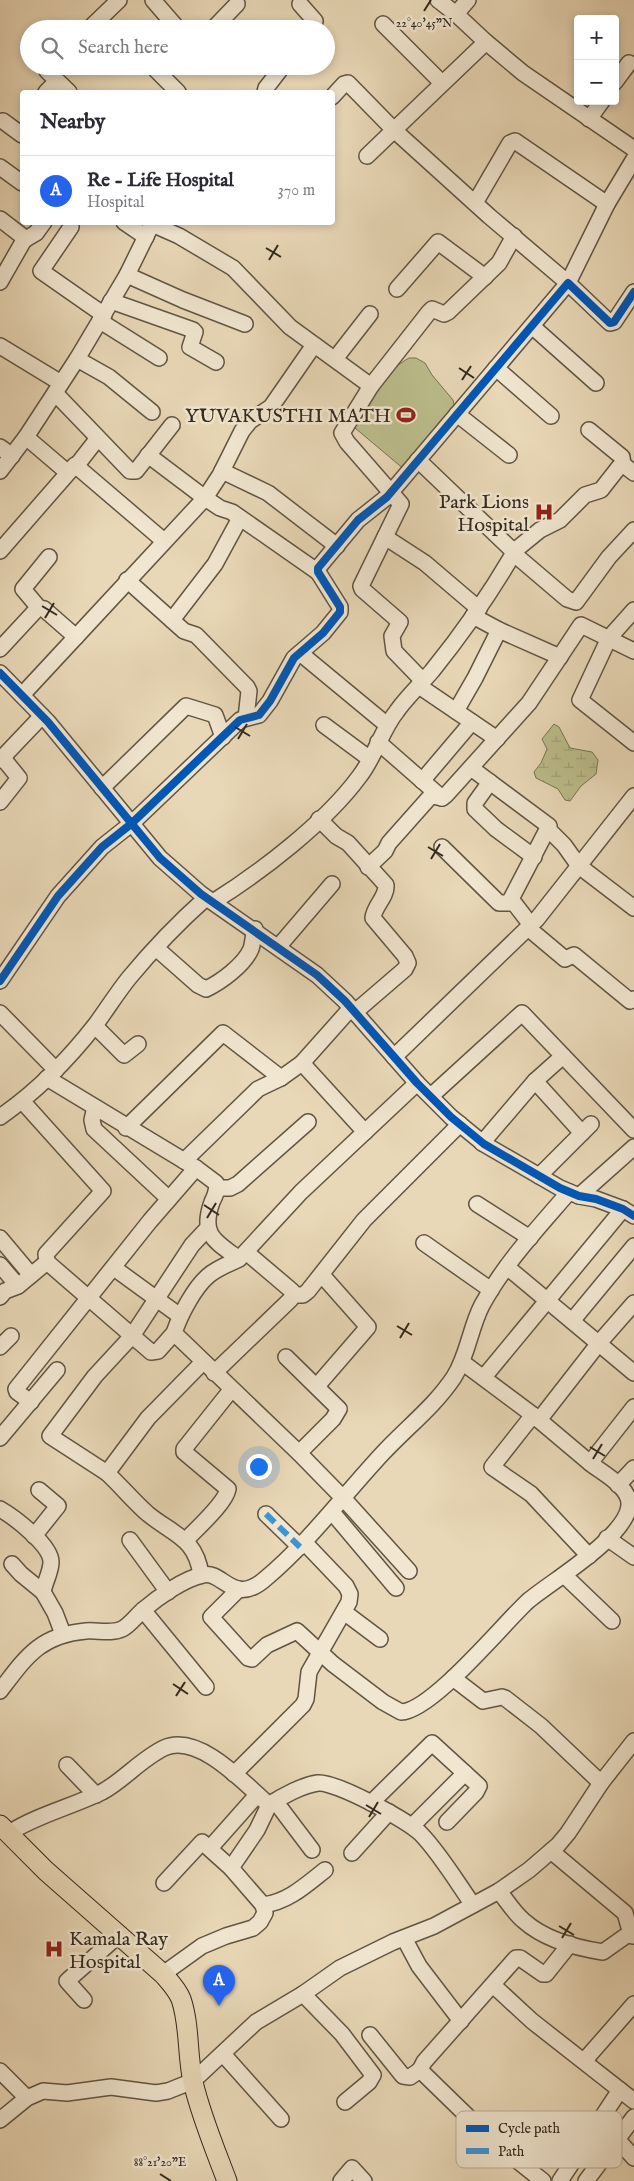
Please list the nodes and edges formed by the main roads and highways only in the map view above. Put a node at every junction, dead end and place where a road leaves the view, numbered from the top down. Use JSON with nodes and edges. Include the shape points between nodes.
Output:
{"nodes":[{"id":1,"x":4,"y":1829,"type":"edge"},
{"id":2,"x":227,"y":2181,"type":"edge"}],
"edges":[{"from":1,"to":2,"type":"main road","via":[[46,1871],[163,1974],[180,1998],[193,2081]]}]}
